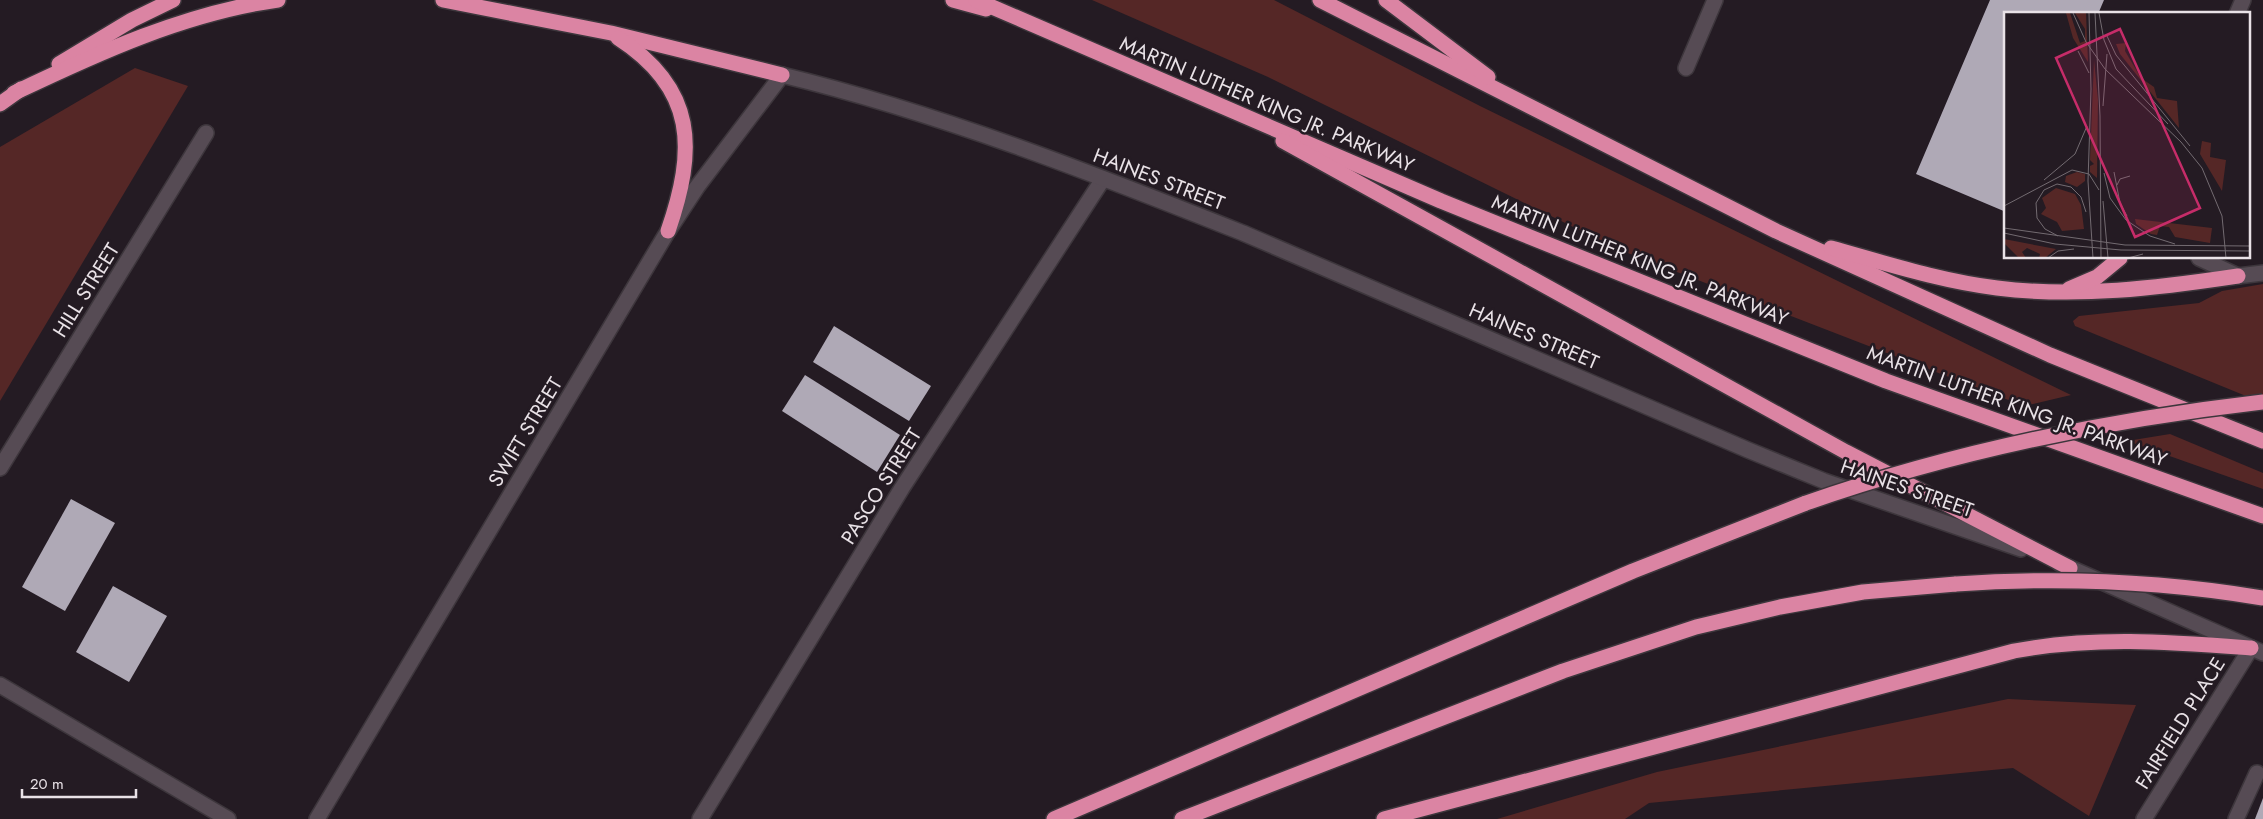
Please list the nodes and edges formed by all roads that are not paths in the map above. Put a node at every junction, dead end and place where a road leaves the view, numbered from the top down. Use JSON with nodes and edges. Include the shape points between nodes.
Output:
{"nodes":[{"id":1,"x":173,"y":0,"type":"edge"},
{"id":2,"x":278,"y":0,"type":"edge"},
{"id":3,"x":443,"y":0,"type":"edge"},
{"id":4,"x":953,"y":0,"type":"edge"},
{"id":5,"x":976,"y":0,"type":"edge"},
{"id":6,"x":1320,"y":0,"type":"edge"},
{"id":7,"x":1386,"y":0,"type":"edge"},
{"id":8,"x":1715,"y":0,"type":"edge"},
{"id":9,"x":2243,"y":0,"type":"edge"},
{"id":10,"x":2238,"y":12,"type":"edge"},
{"id":11,"x":1013,"y":16,"type":"junction"},
{"id":12,"x":611,"y":34,"type":"junction"},
{"id":13,"x":1686,"y":68,"type":"dead end"},
{"id":14,"x":782,"y":75,"type":"junction"},
{"id":15,"x":14,"y":94,"type":"junction"},
{"id":16,"x":1203,"y":97,"type":"junction"},
{"id":17,"x":0,"y":104,"type":"edge"},
{"id":18,"x":1532,"y":108,"type":"junction"},
{"id":19,"x":206,"y":133,"type":"dead end"},
{"id":20,"x":1103,"y":179,"type":"junction"},
{"id":21,"x":668,"y":231,"type":"junction"},
{"id":22,"x":1776,"y":231,"type":"junction"},
{"id":23,"x":2119,"y":259,"type":"edge"},
{"id":24,"x":2201,"y":259,"type":"edge"},
{"id":25,"x":2263,"y":273,"type":"edge"},
{"id":26,"x":2238,"y":276,"type":"junction"},
{"id":27,"x":2060,"y":293,"type":"junction"},
{"id":28,"x":2263,"y":402,"type":"edge"},
{"id":29,"x":2263,"y":441,"type":"edge"},
{"id":30,"x":0,"y":468,"type":"edge"},
{"id":31,"x":2263,"y":516,"type":"edge"},
{"id":32,"x":2070,"y":568,"type":"junction"},
{"id":33,"x":2263,"y":598,"type":"edge"},
{"id":34,"x":2257,"y":650,"type":"edge"},
{"id":35,"x":0,"y":685,"type":"edge"},
{"id":36,"x":2257,"y":773,"type":"dead end"},
{"id":37,"x":228,"y":819,"type":"edge"},
{"id":38,"x":317,"y":819,"type":"edge"},
{"id":39,"x":700,"y":819,"type":"edge"},
{"id":40,"x":1054,"y":819,"type":"edge"},
{"id":41,"x":1182,"y":819,"type":"edge"},
{"id":42,"x":1384,"y":819,"type":"edge"},
{"id":43,"x":2144,"y":819,"type":"edge"},
{"id":44,"x":2236,"y":819,"type":"edge"}],
"edges":[{"from":1,"to":15,"type":"highway","via":[[92,43]]},
{"from":2,"to":15,"type":"highway","via":[[211,14],[173,26],[94,56]]},
{"from":3,"to":12,"type":"highway"},
{"from":4,"to":11,"type":"highway"},
{"from":5,"to":11,"type":"highway"},
{"from":6,"to":18,"type":"highway"},
{"from":7,"to":18,"type":"highway"},
{"from":8,"to":13,"type":"street"},
{"from":9,"to":10,"type":"street"},
{"from":11,"to":16,"type":"highway","name":"MARTIN LUTHER KING JR. PARKWAY"},
{"from":12,"to":14,"type":"highway"},
{"from":12,"to":21,"type":"highway","via":[[658,72],[671,89],[682,117],[686,135],[684,170]]},
{"from":14,"to":20,"type":"street","name":"HAINES STREET","via":[[909,110]]},
{"from":14,"to":21,"type":"street","name":"SWIFT STREET","via":[[697,187]]},
{"from":15,"to":17,"type":"highway"},
{"from":16,"to":31,"type":"highway","name":"MARTIN LUTHER KING JR. PARKWAY","via":[[1441,201],[1886,381]]},
{"from":16,"to":32,"type":"highway","via":[[1846,452]]},
{"from":18,"to":22,"type":"highway"},
{"from":19,"to":30,"type":"street","name":"HILL STREET"},
{"from":20,"to":32,"type":"street","name":"HAINES STREET","via":[[1242,233],[1824,481]]},
{"from":20,"to":39,"type":"street","name":"PASCO STREET","via":[[902,488]]},
{"from":21,"to":38,"type":"street","name":"SWIFT STREET"},
{"from":22,"to":27,"type":"highway","via":[[1958,282]]},
{"from":22,"to":29,"type":"highway","via":[[2050,355]]},
{"from":23,"to":27,"type":"highway","via":[[2097,277]]},
{"from":24,"to":26,"type":"street"},
{"from":25,"to":26,"type":"street"},
{"from":26,"to":27,"type":"highway","via":[[2156,289]]},
{"from":28,"to":40,"type":"highway","bridge":true,"via":[[2172,413],[2027,439],[1889,476],[1806,503],[1633,571]]},
{"from":32,"to":34,"type":"street","name":"HAINES STREET"},
{"from":33,"to":41,"type":"highway","bridge":true,"via":[[2197,589],[2030,580],[1863,592],[1757,612],[1696,627],[1563,671]]},
{"from":34,"to":42,"type":"highway","via":[[2132,640],[2014,651]]},
{"from":34,"to":43,"type":"street","name":"FAIRFIELD PLACE"},
{"from":35,"to":37,"type":"street"},
{"from":36,"to":44,"type":"street"}]}
